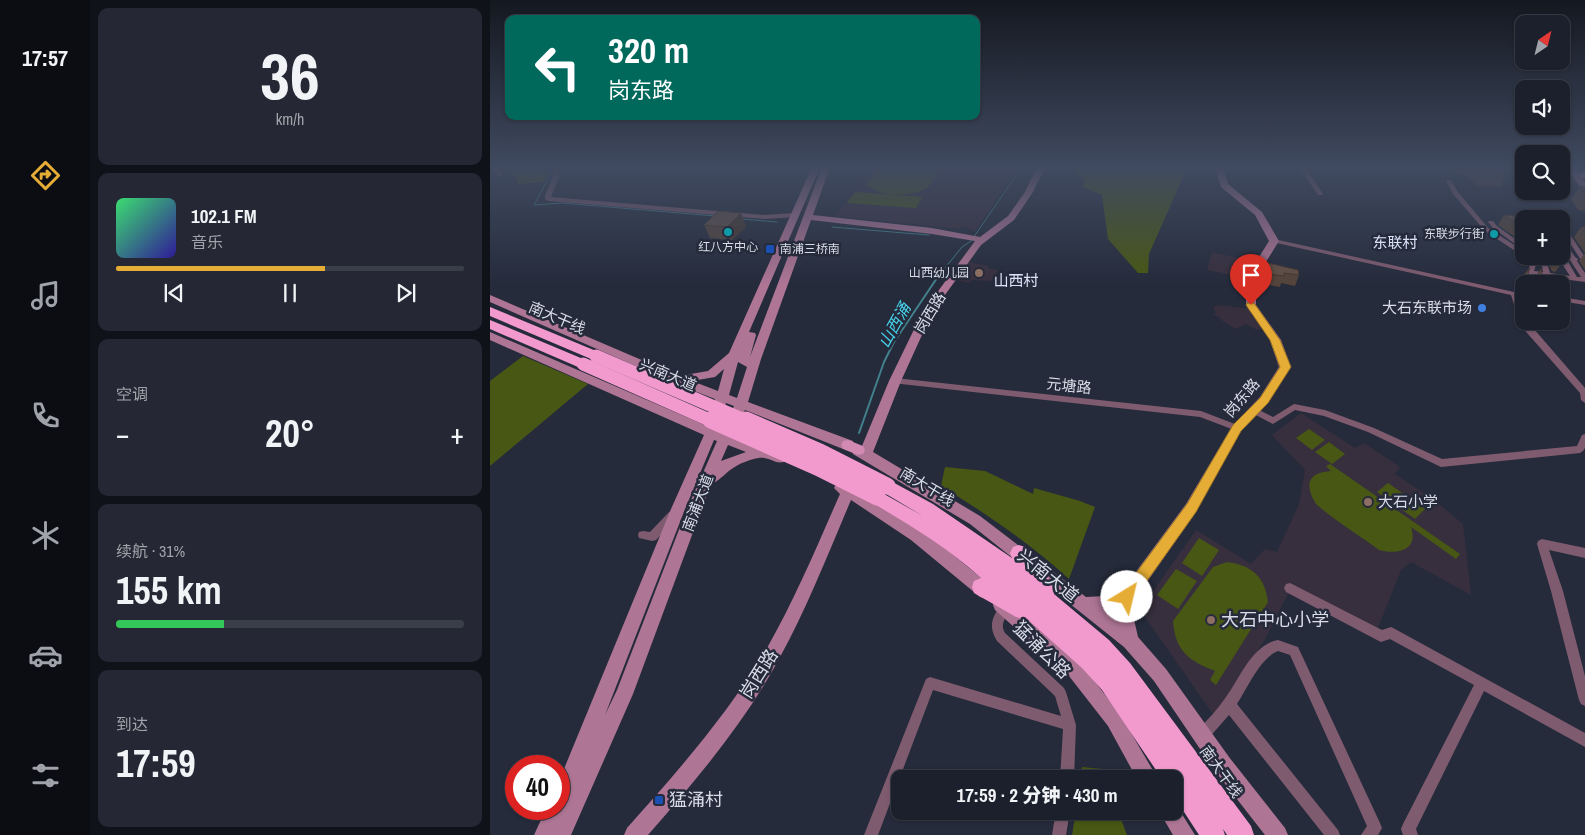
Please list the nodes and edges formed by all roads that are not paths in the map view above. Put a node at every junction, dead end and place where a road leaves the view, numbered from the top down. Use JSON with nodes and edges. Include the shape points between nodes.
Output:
{"nodes":[{"id":1,"x":634,"y":206,"type":"edge"},
{"id":2,"x":798,"y":206,"type":"edge"},
{"id":3,"x":811,"y":206,"type":"edge"},
{"id":4,"x":1020,"y":206,"type":"edge"},
{"id":5,"x":1249,"y":206,"type":"edge"},
{"id":6,"x":1466,"y":206,"type":"edge"},
{"id":7,"x":794,"y":215,"type":"junction"},
{"id":8,"x":807,"y":217,"type":"junction"},
{"id":9,"x":1491,"y":222,"type":"dead end"},
{"id":10,"x":1506,"y":224,"type":"edge"},
{"id":11,"x":976,"y":238,"type":"junction"},
{"id":12,"x":1513,"y":240,"type":"joint"},
{"id":13,"x":1570,"y":240,"type":"edge"},
{"id":14,"x":1274,"y":241,"type":"junction"},
{"id":15,"x":1515,"y":248,"type":"edge"},
{"id":16,"x":1570,"y":255,"type":"edge"},
{"id":17,"x":1572,"y":258,"type":"junction"},
{"id":18,"x":1584,"y":261,"type":"edge"},
{"id":19,"x":1533,"y":265,"type":"edge"},
{"id":20,"x":1563,"y":265,"type":"edge"},
{"id":21,"x":1545,"y":266,"type":"edge"},
{"id":22,"x":1560,"y":271,"type":"dead end"},
{"id":23,"x":1531,"y":273,"type":"joint"},
{"id":24,"x":1542,"y":275,"type":"edge"},
{"id":25,"x":1547,"y":275,"type":"edge"},
{"id":26,"x":1562,"y":275,"type":"edge"},
{"id":27,"x":1570,"y":279,"type":"edge"},
{"id":28,"x":1575,"y":279,"type":"junction"},
{"id":29,"x":1585,"y":280,"type":"edge"},
{"id":30,"x":1514,"y":294,"type":"joint"},
{"id":31,"x":490,"y":298,"type":"edge"},
{"id":32,"x":1570,"y":300,"type":"edge"},
{"id":33,"x":1585,"y":303,"type":"edge"},
{"id":34,"x":753,"y":312,"type":"junction"},
{"id":35,"x":490,"y":314,"type":"edge"},
{"id":36,"x":490,"y":336,"type":"edge"},
{"id":37,"x":735,"y":353,"type":"junction"},
{"id":38,"x":755,"y":359,"type":"junction"},
{"id":39,"x":672,"y":377,"type":"junction"},
{"id":40,"x":895,"y":381,"type":"junction"},
{"id":41,"x":722,"y":397,"type":"junction"},
{"id":42,"x":1585,"y":400,"type":"edge"},
{"id":43,"x":637,"y":401,"type":"junction"},
{"id":44,"x":741,"y":405,"type":"junction"},
{"id":45,"x":1254,"y":410,"type":"junction"},
{"id":46,"x":1237,"y":428,"type":"junction"},
{"id":47,"x":711,"y":433,"type":"junction"},
{"id":48,"x":818,"y":433,"type":"junction"},
{"id":49,"x":1585,"y":437,"type":"edge"},
{"id":50,"x":724,"y":439,"type":"junction"},
{"id":51,"x":857,"y":450,"type":"junction"},
{"id":52,"x":1583,"y":452,"type":"edge"},
{"id":53,"x":765,"y":453,"type":"junction"},
{"id":54,"x":780,"y":458,"type":"junction"},
{"id":55,"x":840,"y":487,"type":"junction"},
{"id":56,"x":686,"y":509,"type":"junction"},
{"id":57,"x":643,"y":535,"type":"dead end"},
{"id":58,"x":1019,"y":553,"type":"junction"},
{"id":59,"x":1585,"y":553,"type":"edge"},
{"id":60,"x":981,"y":587,"type":"junction"},
{"id":61,"x":1290,"y":588,"type":"dead end"},
{"id":62,"x":1127,"y":597,"type":"junction"},
{"id":63,"x":1082,"y":604,"type":"junction"},
{"id":64,"x":1005,"y":608,"type":"junction"},
{"id":65,"x":1053,"y":617,"type":"junction"},
{"id":66,"x":1130,"y":641,"type":"junction"},
{"id":67,"x":1482,"y":682,"type":"junction"},
{"id":68,"x":1585,"y":700,"type":"edge"},
{"id":69,"x":1228,"y":705,"type":"junction"},
{"id":70,"x":1070,"y":725,"type":"junction"},
{"id":71,"x":1202,"y":735,"type":"junction"},
{"id":72,"x":1585,"y":740,"type":"edge"},
{"id":73,"x":1068,"y":770,"type":"edge"},
{"id":74,"x":1143,"y":770,"type":"edge"},
{"id":75,"x":570,"y":804,"type":"edge"},
{"id":76,"x":560,"y":820,"type":"edge"},
{"id":77,"x":563,"y":820,"type":"edge"},
{"id":78,"x":1062,"y":820,"type":"edge"},
{"id":79,"x":1176,"y":820,"type":"edge"},
{"id":80,"x":634,"y":834,"type":"edge"},
{"id":81,"x":544,"y":835,"type":"edge"},
{"id":82,"x":561,"y":835,"type":"edge"},
{"id":83,"x":871,"y":835,"type":"edge"},
{"id":84,"x":1059,"y":835,"type":"edge"},
{"id":85,"x":1185,"y":835,"type":"edge"},
{"id":86,"x":1213,"y":835,"type":"edge"},
{"id":87,"x":1242,"y":835,"type":"edge"},
{"id":88,"x":1278,"y":835,"type":"edge"},
{"id":89,"x":1333,"y":835,"type":"edge"},
{"id":90,"x":1368,"y":835,"type":"edge"},
{"id":91,"x":1411,"y":835,"type":"edge"}],
"edges":[{"from":1,"to":7,"type":"street","via":[[765,217]]},
{"from":2,"to":7,"type":"main road","name":"南浦大道"},
{"from":3,"to":8,"type":"main road","name":"南浦大道"},
{"from":4,"to":11,"type":"main road","name":"岗西路","via":[[1011,218]]},
{"from":5,"to":14,"type":"main road","via":[[1259,214]]},
{"from":6,"to":15,"type":"street","via":[[1487,230]]},
{"from":7,"to":34,"type":"main road","name":"南浦大道"},
{"from":8,"to":11,"type":"main road"},
{"from":8,"to":38,"type":"main road","name":"南浦大道"},
{"from":9,"to":12,"type":"street"},
{"from":10,"to":12,"type":"street"},
{"from":11,"to":40,"type":"main road","name":"岗西路","via":[[927,313]]},
{"from":13,"to":18,"type":"street"},
{"from":14,"to":30,"type":"street"},
{"from":14,"to":45,"type":"main road","name":"岗东路","via":[[1251,278],[1251,305],[1275,340],[1285,367]]},
{"from":16,"to":17,"type":"street"},
{"from":17,"to":18,"type":"street"},
{"from":17,"to":29,"type":"street"},
{"from":19,"to":23,"type":"street"},
{"from":20,"to":28,"type":"street"},
{"from":21,"to":25,"type":"street"},
{"from":22,"to":26,"type":"street"},
{"from":23,"to":24,"type":"street"},
{"from":27,"to":28,"type":"street"},
{"from":28,"to":29,"type":"street"},
{"from":30,"to":42,"type":"street","via":[[1524,324],[1584,392]]},
{"from":31,"to":39,"type":"main road","name":"兴南大道"},
{"from":32,"to":33,"type":"street"},
{"from":34,"to":37,"type":"main road","name":"南浦大道"},
{"from":34,"to":38,"type":"main road","via":[[743,361],[747,363]]},
{"from":35,"to":65,"type":"highway","name":"南大干线","bridge":true,"via":[[816,467],[882,492]]},
{"from":36,"to":43,"type":"main road"},
{"from":37,"to":39,"type":"main road","via":[[711,374],[690,379]]},
{"from":37,"to":41,"type":"main road","name":"南浦大道"},
{"from":38,"to":44,"type":"main road","name":"南浦大道"},
{"from":39,"to":41,"type":"main road","name":"兴南大道"},
{"from":39,"to":43,"type":"main road","via":[[673,388],[668,395],[657,401]]},
{"from":40,"to":46,"type":"street","name":"元塘路","via":[[1201,414]]},
{"from":40,"to":51,"type":"main road","name":"岗西路"},
{"from":41,"to":44,"type":"main road","name":"兴南大道"},
{"from":41,"to":47,"type":"main road","name":"南浦大道"},
{"from":43,"to":47,"type":"main road"},
{"from":44,"to":48,"type":"main road","name":"兴南大道"},
{"from":44,"to":50,"type":"main road","name":"南浦大道"},
{"from":45,"to":46,"type":"main road","name":"岗东路"},
{"from":45,"to":52,"type":"street","via":[[1274,421],[1294,407],[1325,412],[1441,463]]},
{"from":46,"to":62,"type":"main road","name":"岗东路","via":[[1191,508]]},
{"from":47,"to":50,"type":"main road"},
{"from":47,"to":56,"type":"main road","name":"南浦大道"},
{"from":48,"to":51,"type":"main road","name":"兴南大道"},
{"from":48,"to":54,"type":"main road","via":[[801,435],[785,442],[780,447]]},
{"from":49,"to":52,"type":"street"},
{"from":50,"to":53,"type":"main road"},
{"from":50,"to":56,"type":"main road","name":"南浦大道"},
{"from":51,"to":58,"type":"main road","name":"兴南大道","via":[[948,502]]},
{"from":53,"to":54,"type":"main road"},
{"from":53,"to":56,"type":"main road","via":[[735,459],[716,472]]},
{"from":54,"to":55,"type":"main road"},
{"from":55,"to":60,"type":"main road","via":[[887,516]]},
{"from":55,"to":80,"type":"main road","name":"岗西路","via":[[790,620],[773,654],[715,740],[683,781]]},
{"from":56,"to":57,"type":"street","via":[[652,537]]},
{"from":56,"to":75,"type":"main road","name":"南浦大道","via":[[624,694]]},
{"from":58,"to":63,"type":"main road","name":"兴南大道"},
{"from":58,"to":65,"type":"highway"},
{"from":59,"to":68,"type":"street","via":[[1542,544]]},
{"from":60,"to":64,"type":"main road"},
{"from":60,"to":65,"type":"highway"},
{"from":61,"to":67,"type":"street","via":[[1380,636],[1391,633]]},
{"from":62,"to":63,"type":"main road","via":[[1112,604]]},
{"from":62,"to":66,"type":"main road","via":[[1125,615]]},
{"from":63,"to":66,"type":"main road","name":"兴南大道"},
{"from":64,"to":70,"type":"street","name":"猛涌公路","via":[[997,621],[996,631],[1060,692]]},
{"from":64,"to":74,"type":"main road","via":[[1075,670],[1114,720]]},
{"from":65,"to":86,"type":"highway","name":"南大干线","via":[[1109,683]]},
{"from":65,"to":87,"type":"highway","name":"南大干线","via":[[1102,648],[1123,670]]},
{"from":66,"to":71,"type":"main road","name":"兴南大道","via":[[1160,675]]},
{"from":67,"to":72,"type":"street"},
{"from":67,"to":91,"type":"street","via":[[1408,829]]},
{"from":69,"to":71,"type":"street"},
{"from":69,"to":89,"type":"street"},
{"from":69,"to":90,"type":"street","via":[[1270,649],[1284,646],[1294,651],[1376,828]]},
{"from":70,"to":73,"type":"street","name":"猛涌公路"},
{"from":70,"to":83,"type":"street","via":[[930,683]]},
{"from":71,"to":88,"type":"main road","name":"兴南大道"},
{"from":76,"to":81,"type":"main road","name":"南浦大道"},
{"from":77,"to":82,"type":"main road","name":"南浦大道"},
{"from":78,"to":84,"type":"street"},
{"from":79,"to":85,"type":"main road"}]}
